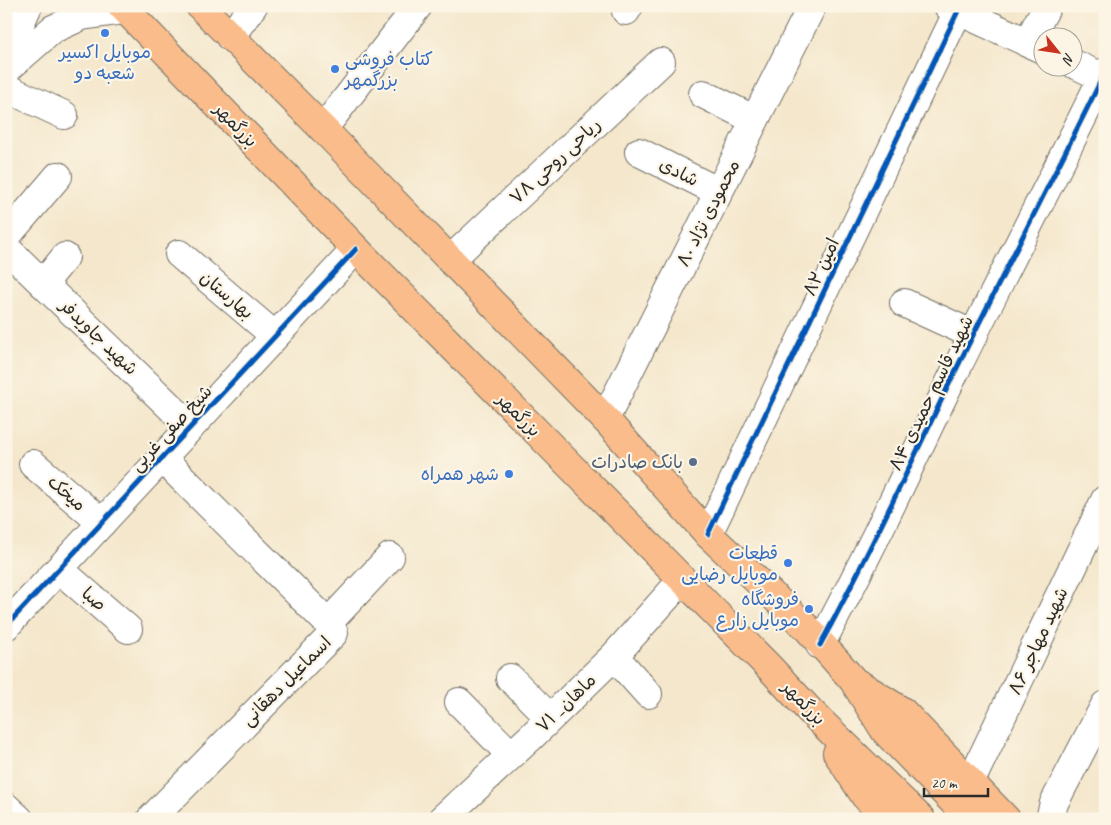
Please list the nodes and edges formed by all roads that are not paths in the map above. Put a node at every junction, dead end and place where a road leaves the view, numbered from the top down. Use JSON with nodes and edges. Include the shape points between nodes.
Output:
{"nodes":[{"id":1,"x":28,"y":6,"type":"edge"},
{"id":2,"x":186,"y":6,"type":"edge"},
{"id":3,"x":200,"y":6,"type":"edge"},
{"id":4,"x":253,"y":6,"type":"edge"},
{"id":5,"x":418,"y":6,"type":"edge"},
{"id":6,"x":812,"y":6,"type":"edge"},
{"id":7,"x":1047,"y":6,"type":"edge"},
{"id":8,"x":124,"y":8,"type":"edge"},
{"id":9,"x":953,"y":9,"type":"edge"},
{"id":10,"x":1041,"y":28,"type":"edge"},
{"id":11,"x":230,"y":37,"type":"junction"},
{"id":12,"x":1034,"y":47,"type":"edge"},
{"id":13,"x":6,"y":54,"type":"edge"},
{"id":14,"x":661,"y":62,"type":"dead end"},
{"id":15,"x":1084,"y":68,"type":"edge"},
{"id":16,"x":6,"y":70,"type":"edge"},
{"id":17,"x":1104,"y":75,"type":"edge"},
{"id":18,"x":6,"y":88,"type":"edge"},
{"id":19,"x":703,"y":94,"type":"dead end"},
{"id":20,"x":64,"y":115,"type":"dead end"},
{"id":21,"x":755,"y":120,"type":"junction"},
{"id":22,"x":323,"y":129,"type":"junction"},
{"id":23,"x":638,"y":152,"type":"dead end"},
{"id":24,"x":58,"y":176,"type":"dead end"},
{"id":25,"x":718,"y":192,"type":"junction"},
{"id":26,"x":356,"y":249,"type":"junction"},
{"id":27,"x":179,"y":254,"type":"dead end"},
{"id":28,"x":9,"y":256,"type":"edge"},
{"id":29,"x":65,"y":257,"type":"dead end"},
{"id":30,"x":450,"y":260,"type":"junction"},
{"id":31,"x":43,"y":284,"type":"junction"},
{"id":32,"x":904,"y":303,"type":"dead end"},
{"id":33,"x":974,"y":335,"type":"junction"},
{"id":34,"x":275,"y":336,"type":"junction"},
{"id":35,"x":605,"y":419,"type":"junction"},
{"id":36,"x":191,"y":427,"type":"junction"},
{"id":37,"x":162,"y":458,"type":"junction"},
{"id":38,"x":33,"y":464,"type":"dead end"},
{"id":39,"x":1105,"y":500,"type":"edge"},
{"id":40,"x":102,"y":523,"type":"junction"},
{"id":41,"x":708,"y":534,"type":"junction"},
{"id":42,"x":390,"y":558,"type":"dead end"},
{"id":43,"x":59,"y":569,"type":"junction"},
{"id":44,"x":682,"y":580,"type":"junction"},
{"id":45,"x":11,"y":610,"type":"edge"},
{"id":46,"x":328,"y":624,"type":"junction"},
{"id":47,"x":128,"y":629,"type":"dead end"},
{"id":48,"x":822,"y":647,"type":"junction"},
{"id":49,"x":614,"y":656,"type":"junction"},
{"id":50,"x":510,"y":678,"type":"dead end"},
{"id":51,"x":852,"y":680,"type":"junction"},
{"id":52,"x":648,"y":694,"type":"dead end"},
{"id":53,"x":459,"y":702,"type":"dead end"},
{"id":54,"x":1105,"y":705,"type":"edge"},
{"id":55,"x":811,"y":712,"type":"junction"},
{"id":56,"x":550,"y":718,"type":"junction"},
{"id":57,"x":511,"y":755,"type":"junction"},
{"id":58,"x":971,"y":781,"type":"junction"},
{"id":59,"x":6,"y":807,"type":"edge"},
{"id":60,"x":19,"y":819,"type":"edge"},
{"id":61,"x":151,"y":819,"type":"edge"},
{"id":62,"x":442,"y":819,"type":"edge"},
{"id":63,"x":886,"y":819,"type":"edge"},
{"id":64,"x":921,"y":819,"type":"edge"},
{"id":65,"x":970,"y":819,"type":"edge"},
{"id":66,"x":1006,"y":819,"type":"edge"},
{"id":67,"x":1050,"y":819,"type":"edge"}],
"edges":[{"from":1,"to":13,"type":"street"},
{"from":2,"to":48,"type":"street","via":[[599,426],[702,540],[804,640]]},
{"from":3,"to":11,"type":"main road"},
{"from":4,"to":11,"type":"street"},
{"from":5,"to":22,"type":"street"},
{"from":6,"to":21,"type":"street","name":"محمودی نژاد ۸۰"},
{"from":7,"to":10,"type":"street"},
{"from":8,"to":16,"type":"street","via":[[82,16],[52,28]]},
{"from":8,"to":26,"type":"main road","name":"بزرگمهر"},
{"from":9,"to":12,"type":"street"},
{"from":9,"to":41,"type":"street","name":"امین ۸۲"},
{"from":11,"to":22,"type":"main road"},
{"from":14,"to":30,"type":"street","name":"ریاحی روحی ۷۸"},
{"from":15,"to":17,"type":"street"},
{"from":17,"to":33,"type":"street","name":"شهید قاسم حمیدی ۸۴"},
{"from":18,"to":20,"type":"street"},
{"from":19,"to":21,"type":"street"},
{"from":21,"to":25,"type":"street","name":"محمودی نژاد ۸۰"},
{"from":22,"to":30,"type":"main road"},
{"from":23,"to":25,"type":"street","name":"شادی"},
{"from":24,"to":28,"type":"street"},
{"from":25,"to":35,"type":"street","name":"محمودی نژاد ۸۰"},
{"from":26,"to":34,"type":"street","name":"شیخ صفی غربی"},
{"from":26,"to":44,"type":"main road","name":"بزرگمهر"},
{"from":27,"to":34,"type":"street","name":"بهارستان"},
{"from":28,"to":31,"type":"street","name":"شهید جاویدفر"},
{"from":29,"to":31,"type":"street"},
{"from":30,"to":35,"type":"main road"},
{"from":31,"to":36,"type":"street","name":"شهید جاویدفر"},
{"from":32,"to":33,"type":"street"},
{"from":33,"to":48,"type":"street","name":"شهید قاسم حمیدی ۸۴"},
{"from":34,"to":36,"type":"street","name":"شیخ صفی غربی"},
{"from":35,"to":41,"type":"main road"},
{"from":36,"to":37,"type":"street","name":"شیخ صفی غربی"},
{"from":37,"to":40,"type":"street","name":"شیخ صفی غربی"},
{"from":37,"to":46,"type":"street","name":"اسماعیل دهقانی"},
{"from":38,"to":40,"type":"street","name":"میخک"},
{"from":39,"to":58,"type":"street","name":"شهید مهاجر ۸۶"},
{"from":40,"to":43,"type":"street","name":"شیخ صفی غربی"},
{"from":41,"to":48,"type":"main road","via":[[807,628]]},
{"from":42,"to":46,"type":"street"},
{"from":43,"to":45,"type":"street","name":"شیخ صفی غربی"},
{"from":43,"to":47,"type":"street","name":"صبا"},
{"from":44,"to":49,"type":"street","name":"۷۱ _ماهان"},
{"from":44,"to":55,"type":"main road","name":"بزرگمهر"},
{"from":46,"to":61,"type":"street","name":"اسماعیل دهقانی","via":[[334,632]]},
{"from":48,"to":51,"type":"main road"},
{"from":49,"to":52,"type":"street"},
{"from":49,"to":56,"type":"street","name":"۷۱ _ماهان"},
{"from":50,"to":56,"type":"street"},
{"from":51,"to":58,"type":"main road","via":[[902,711]]},
{"from":51,"to":65,"type":"main road","via":[[885,730]]},
{"from":53,"to":57,"type":"street"},
{"from":54,"to":67,"type":"street","via":[[1054,803]]},
{"from":55,"to":63,"type":"main road","via":[[865,796]]},
{"from":55,"to":64,"type":"main road","name":"بزرگمهر"},
{"from":56,"to":57,"type":"street","name":"۷۱ _ماهان"},
{"from":57,"to":62,"type":"street","name":"۷۱ _ماهان"},
{"from":58,"to":66,"type":"main road"},
{"from":59,"to":60,"type":"street"}]}
